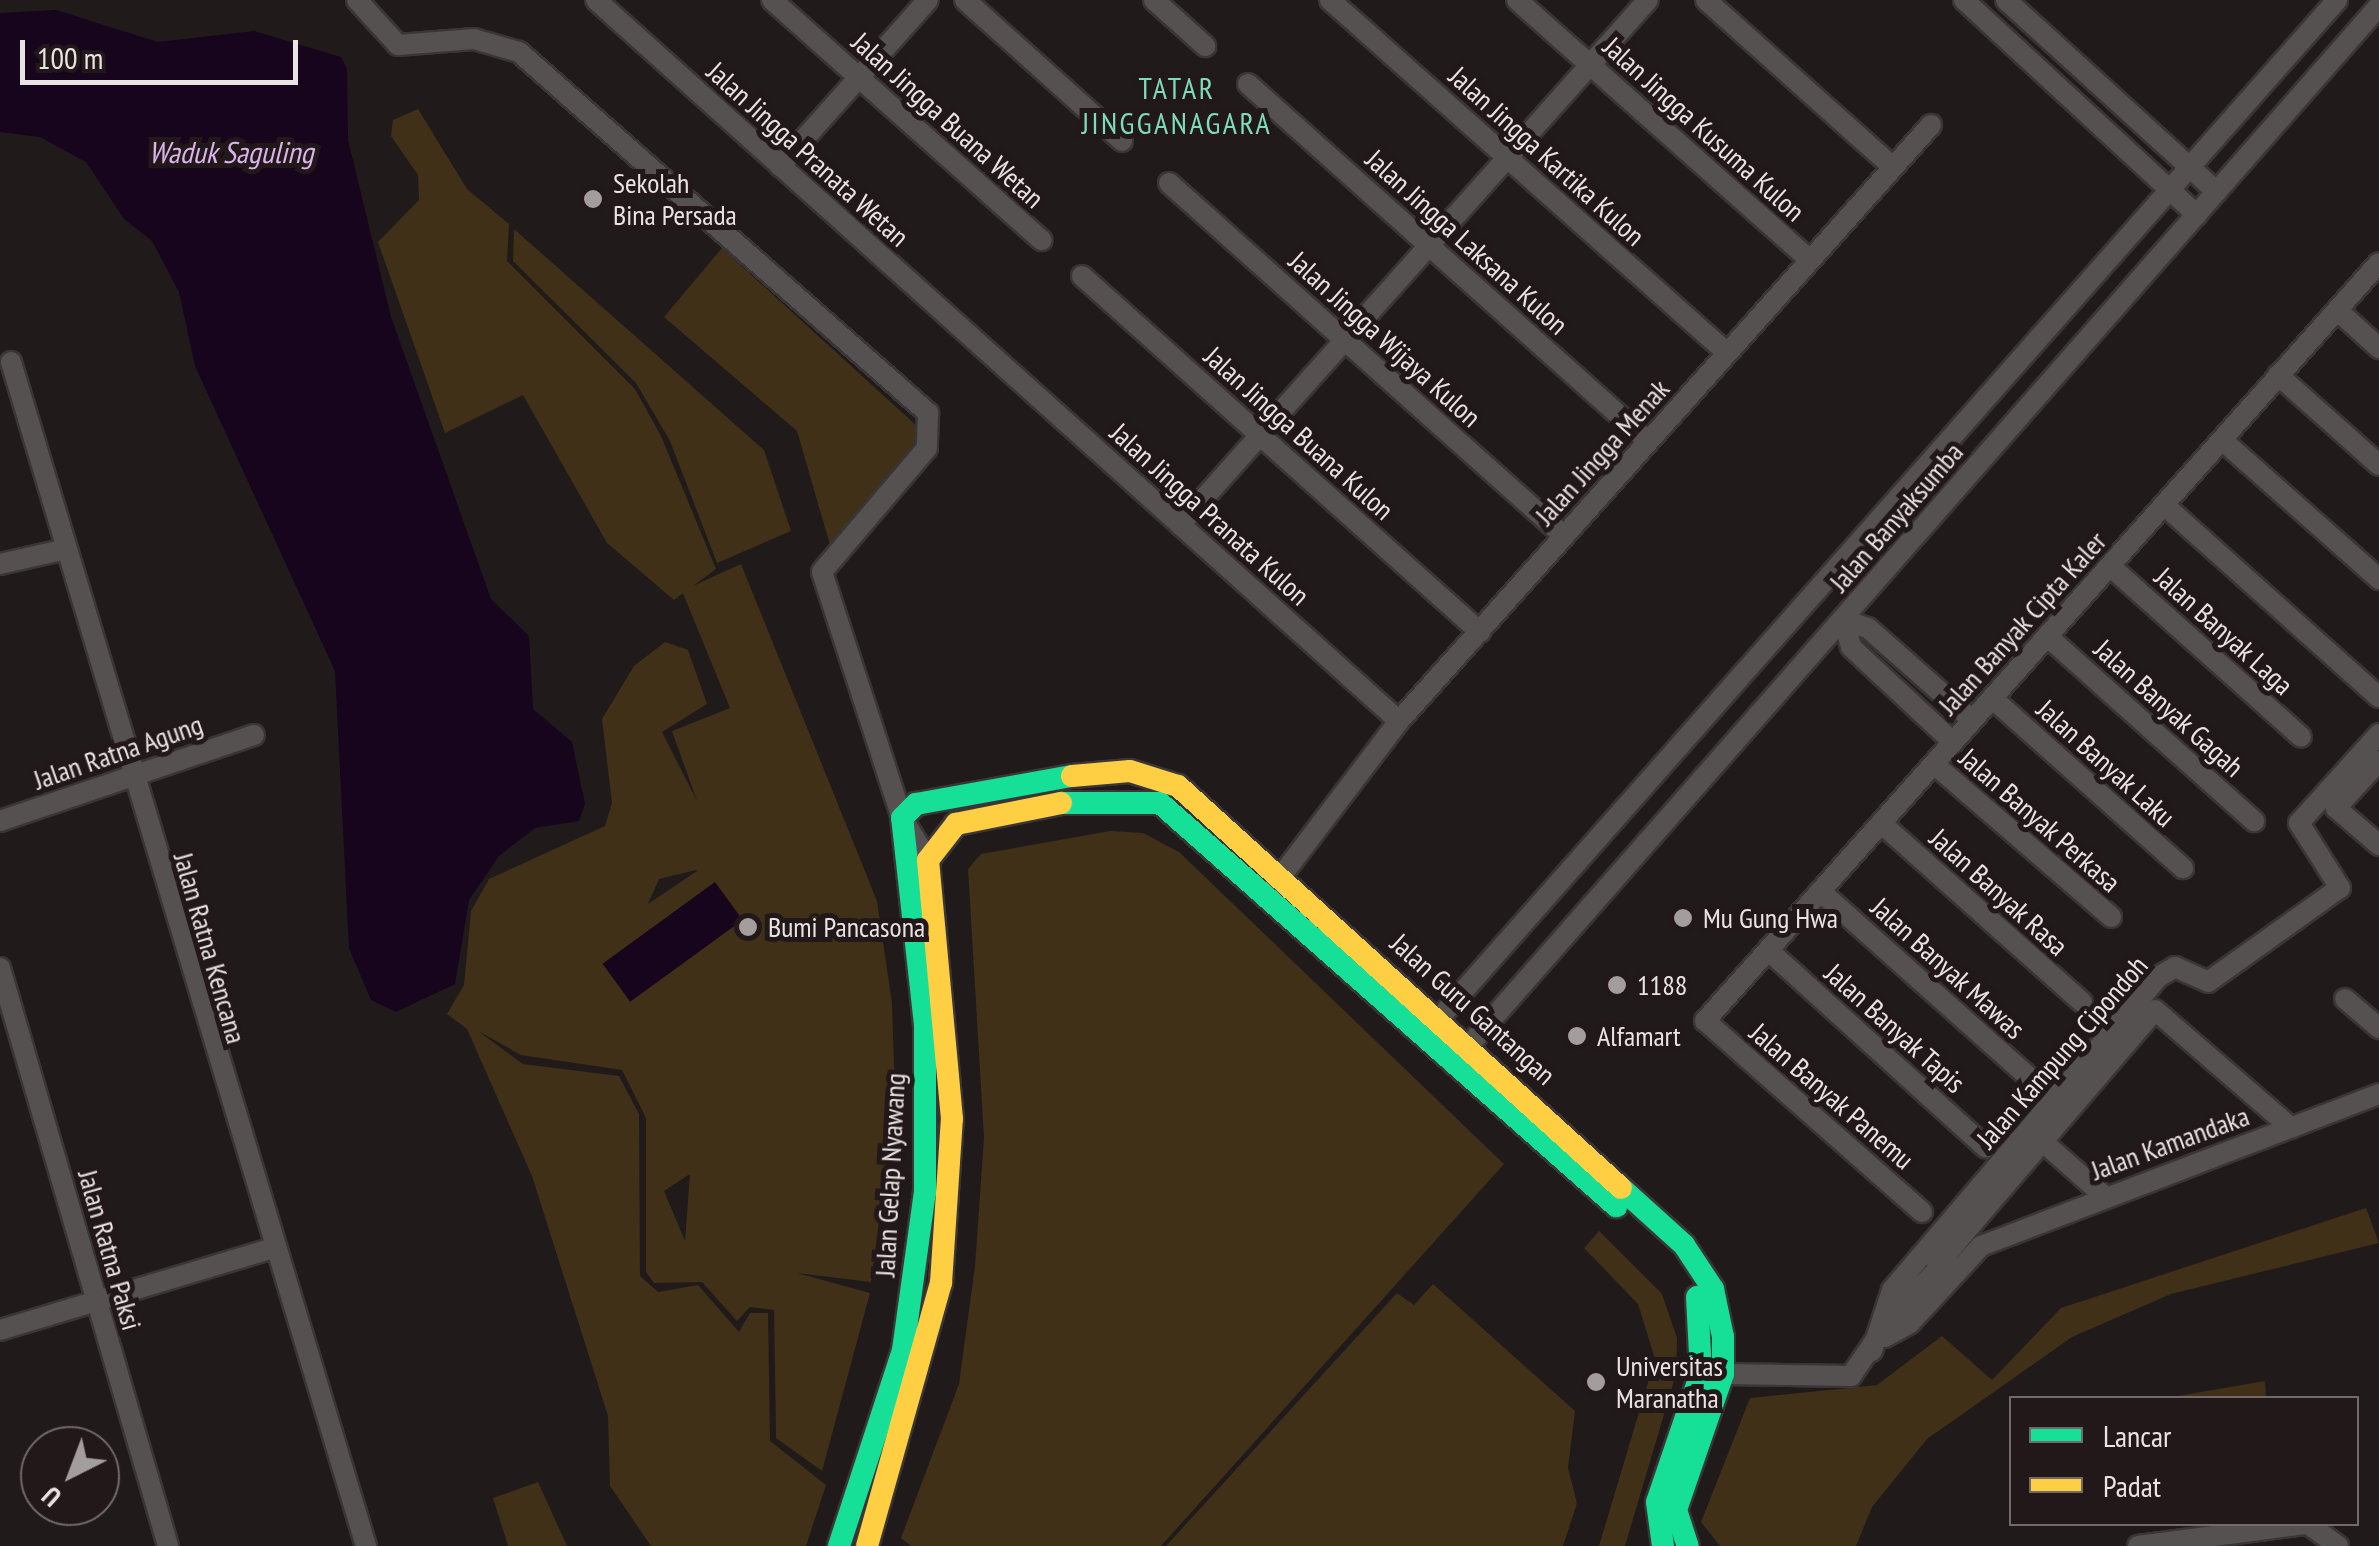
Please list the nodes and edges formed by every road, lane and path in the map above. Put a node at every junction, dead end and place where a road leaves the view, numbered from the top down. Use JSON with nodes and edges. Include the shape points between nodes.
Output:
{"nodes":[{"id":1,"x":357,"y":0,"type":"edge"},
{"id":2,"x":596,"y":0,"type":"edge"},
{"id":3,"x":772,"y":0,"type":"edge"},
{"id":4,"x":928,"y":0,"type":"edge"},
{"id":5,"x":964,"y":0,"type":"edge"},
{"id":6,"x":1154,"y":0,"type":"edge"},
{"id":7,"x":1330,"y":0,"type":"edge"},
{"id":8,"x":1517,"y":0,"type":"edge"},
{"id":9,"x":1648,"y":0,"type":"edge"},
{"id":10,"x":1706,"y":0,"type":"edge"},
{"id":11,"x":1964,"y":0,"type":"edge"},
{"id":12,"x":2006,"y":0,"type":"edge"},
{"id":13,"x":2337,"y":0,"type":"edge"},
{"id":14,"x":2379,"y":6,"type":"edge"},
{"id":15,"x":1206,"y":46,"type":"dead end"},
{"id":16,"x":1590,"y":65,"type":"junction"},
{"id":17,"x":859,"y":78,"type":"junction"},
{"id":18,"x":1248,"y":84,"type":"dead end"},
{"id":19,"x":1931,"y":124,"type":"dead end"},
{"id":20,"x":1122,"y":141,"type":"dead end"},
{"id":21,"x":1507,"y":158,"type":"junction"},
{"id":22,"x":780,"y":166,"type":"junction"},
{"id":23,"x":1893,"y":167,"type":"junction"},
{"id":24,"x":2190,"y":167,"type":"junction"},
{"id":25,"x":1169,"y":183,"type":"dead end"},
{"id":26,"x":2170,"y":189,"type":"junction"},
{"id":27,"x":2217,"y":192,"type":"junction"},
{"id":28,"x":2197,"y":214,"type":"junction"},
{"id":29,"x":1041,"y":240,"type":"dead end"},
{"id":30,"x":1429,"y":245,"type":"junction"},
{"id":31,"x":1810,"y":260,"type":"junction"},
{"id":32,"x":2379,"y":263,"type":"edge"},
{"id":33,"x":1082,"y":276,"type":"dead end"},
{"id":34,"x":2336,"y":310,"type":"junction"},
{"id":35,"x":1344,"y":339,"type":"junction"},
{"id":36,"x":2379,"y":348,"type":"edge"},
{"id":37,"x":984,"y":349,"type":"joint"},
{"id":38,"x":1726,"y":354,"type":"junction"},
{"id":39,"x":11,"y":362,"type":"dead end"},
{"id":40,"x":2278,"y":374,"type":"junction"},
{"id":41,"x":1260,"y":436,"type":"junction"},
{"id":42,"x":2222,"y":440,"type":"junction"},
{"id":43,"x":1648,"y":441,"type":"junction"},
{"id":44,"x":2379,"y":464,"type":"edge"},
{"id":45,"x":2164,"y":505,"type":"junction"},
{"id":46,"x":1180,"y":524,"type":"junction"},
{"id":47,"x":1563,"y":535,"type":"junction"},
{"id":48,"x":66,"y":549,"type":"junction"},
{"id":49,"x":0,"y":564,"type":"edge"},
{"id":50,"x":2110,"y":566,"type":"junction"},
{"id":51,"x":2379,"y":580,"type":"edge"},
{"id":52,"x":1843,"y":620,"type":"junction"},
{"id":53,"x":1480,"y":632,"type":"junction"},
{"id":54,"x":2048,"y":636,"type":"junction"},
{"id":55,"x":2379,"y":697,"type":"edge"},
{"id":56,"x":1992,"y":698,"type":"junction"},
{"id":57,"x":1972,"y":720,"type":"junction"},
{"id":58,"x":1399,"y":721,"type":"junction"},
{"id":59,"x":254,"y":734,"type":"dead end"},
{"id":60,"x":2379,"y":734,"type":"edge"},
{"id":61,"x":2301,"y":737,"type":"dead end"},
{"id":62,"x":1953,"y":742,"type":"junction"},
{"id":63,"x":2379,"y":761,"type":"edge"},
{"id":64,"x":1934,"y":764,"type":"junction"},
{"id":65,"x":132,"y":778,"type":"junction"},
{"id":66,"x":908,"y":811,"type":"junction"},
{"id":67,"x":0,"y":821,"type":"edge"},
{"id":68,"x":2254,"y":821,"type":"dead end"},
{"id":69,"x":1880,"y":823,"type":"junction"},
{"id":70,"x":2379,"y":845,"type":"edge"},
{"id":71,"x":928,"y":860,"type":"junction"},
{"id":72,"x":2183,"y":868,"type":"dead end"},
{"id":73,"x":1276,"y":884,"type":"junction"},
{"id":74,"x":1820,"y":891,"type":"junction"},
{"id":75,"x":2111,"y":918,"type":"dead end"},
{"id":76,"x":1768,"y":950,"type":"junction"},
{"id":77,"x":0,"y":968,"type":"edge"},
{"id":78,"x":2345,"y":999,"type":"dead end"},
{"id":79,"x":2082,"y":1002,"type":"dead end"},
{"id":80,"x":1440,"y":1017,"type":"junction"},
{"id":81,"x":1705,"y":1020,"type":"joint"},
{"id":82,"x":2379,"y":1028,"type":"edge"},
{"id":83,"x":1424,"y":1036,"type":"junction"},
{"id":84,"x":1461,"y":1053,"type":"junction"},
{"id":85,"x":2040,"y":1086,"type":"dead end"},
{"id":86,"x":2379,"y":1094,"type":"edge"},
{"id":87,"x":2292,"y":1128,"type":"junction"},
{"id":88,"x":2042,"y":1141,"type":"junction"},
{"id":89,"x":1986,"y":1148,"type":"dead end"},
{"id":90,"x":2103,"y":1195,"type":"junction"},
{"id":91,"x":1922,"y":1212,"type":"dead end"},
{"id":92,"x":1980,"y":1246,"type":"junction"},
{"id":93,"x":270,"y":1249,"type":"junction"},
{"id":94,"x":1936,"y":1265,"type":"junction"},
{"id":95,"x":96,"y":1298,"type":"junction"},
{"id":96,"x":0,"y":1330,"type":"edge"},
{"id":97,"x":1878,"y":1344,"type":"junction"},
{"id":98,"x":1712,"y":1373,"type":"junction"},
{"id":99,"x":1656,"y":1518,"type":"junction"},
{"id":100,"x":2290,"y":1526,"type":"edge"},
{"id":101,"x":2309,"y":1526,"type":"edge"},
{"id":102,"x":2143,"y":1545,"type":"edge"},
{"id":103,"x":168,"y":1546,"type":"edge"},
{"id":104,"x":366,"y":1546,"type":"edge"},
{"id":105,"x":839,"y":1546,"type":"edge"},
{"id":106,"x":867,"y":1546,"type":"edge"},
{"id":107,"x":1650,"y":1546,"type":"edge"},
{"id":108,"x":1663,"y":1546,"type":"edge"},
{"id":109,"x":1688,"y":1546,"type":"edge"},
{"id":110,"x":2338,"y":1546,"type":"edge"}],
"edges":[{"from":1,"to":66,"type":"street","via":[[398,45],[474,38],[519,52],[928,413],[926,448],[822,572]]},
{"from":2,"to":22,"type":"street","name":"Jalan Jingga Pranata Wetan"},
{"from":3,"to":17,"type":"street","name":"Jalan Jingga Buana Wetan"},
{"from":4,"to":17,"type":"street"},
{"from":5,"to":20,"type":"street"},
{"from":6,"to":15,"type":"street"},
{"from":7,"to":21,"type":"street","name":"Jalan Jingga Kartika Kulon"},
{"from":8,"to":16,"type":"street","name":"Jalan Jingga Kusuma Kulon"},
{"from":9,"to":16,"type":"street"},
{"from":10,"to":23,"type":"street"},
{"from":11,"to":26,"type":"street"},
{"from":12,"to":24,"type":"street"},
{"from":13,"to":24,"type":"street","name":"Jalan Banyaksumba"},
{"from":14,"to":27,"type":"street","name":"Jalan Banyaksumba"},
{"from":16,"to":21,"type":"street"},
{"from":16,"to":31,"type":"street","name":"Jalan Jingga Kusuma Kulon"},
{"from":17,"to":22,"type":"street"},
{"from":17,"to":29,"type":"street","name":"Jalan Jingga Buana Wetan"},
{"from":18,"to":30,"type":"street","name":"Jalan Jingga Laksana Kulon"},
{"from":19,"to":23,"type":"street","name":"Jalan Jingga Menak"},
{"from":21,"to":30,"type":"street"},
{"from":21,"to":38,"type":"street","name":"Jalan Jingga Kartika Kulon"},
{"from":22,"to":37,"type":"street","name":"Jalan Jingga Pranata Wetan"},
{"from":23,"to":31,"type":"street","name":"Jalan Jingga Menak"},
{"from":24,"to":26,"type":"street","name":"Jalan Banyaksumba"},
{"from":24,"to":27,"type":"street"},
{"from":25,"to":35,"type":"street","name":"Jalan Jingga Wijaya Kulon"},
{"from":26,"to":28,"type":"street"},
{"from":26,"to":80,"type":"street","name":"Jalan Banyaksumba"},
{"from":27,"to":28,"type":"street","name":"Jalan Banyaksumba"},
{"from":28,"to":52,"type":"street","name":"Jalan Banyaksumba"},
{"from":30,"to":35,"type":"street"},
{"from":30,"to":43,"type":"street","name":"Jalan Jingga Laksana Kulon"},
{"from":31,"to":38,"type":"street","name":"Jalan Jingga Menak"},
{"from":32,"to":34,"type":"street","name":"Jalan Banyak Cipta Kaler"},
{"from":33,"to":41,"type":"street","name":"Jalan Jingga Buana Kulon"},
{"from":34,"to":36,"type":"street"},
{"from":34,"to":40,"type":"street","name":"Jalan Banyak Cipta Kaler"},
{"from":35,"to":41,"type":"street"},
{"from":35,"to":47,"type":"street","name":"Jalan Jingga Wijaya Kulon"},
{"from":37,"to":46,"type":"street","name":"Jalan Jingga Pranata Kulon"},
{"from":38,"to":43,"type":"street","name":"Jalan Jingga Menak"},
{"from":39,"to":48,"type":"street","name":"Jalan Ratna Kencana"},
{"from":40,"to":42,"type":"street","name":"Jalan Banyak Cipta Kaler"},
{"from":40,"to":44,"type":"street"},
{"from":41,"to":46,"type":"street"},
{"from":41,"to":53,"type":"street","name":"Jalan Jingga Buana Kulon"},
{"from":42,"to":45,"type":"street","name":"Jalan Banyak Cipta Kaler"},
{"from":42,"to":51,"type":"street"},
{"from":43,"to":47,"type":"street","name":"Jalan Jingga Menak"},
{"from":45,"to":50,"type":"street","name":"Jalan Banyak Cipta Kaler"},
{"from":45,"to":55,"type":"street"},
{"from":46,"to":58,"type":"street","name":"Jalan Jingga Pranata Kulon"},
{"from":47,"to":53,"type":"street","name":"Jalan Jingga Menak"},
{"from":48,"to":49,"type":"street"},
{"from":48,"to":65,"type":"street","name":"Jalan Ratna Kencana"},
{"from":50,"to":54,"type":"street","name":"Jalan Banyak Cipta Kaler"},
{"from":50,"to":61,"type":"street","name":"Jalan Banyak Laga"},
{"from":52,"to":57,"type":"street","via":[[1868,628]]},
{"from":52,"to":62,"type":"street","via":[[1851,646]]},
{"from":52,"to":84,"type":"street","name":"Jalan Banyaksumba"},
{"from":53,"to":58,"type":"street","name":"Jalan Jingga Menak"},
{"from":54,"to":56,"type":"street","name":"Jalan Banyak Cipta Kaler"},
{"from":54,"to":68,"type":"street","name":"Jalan Banyak Gagah"},
{"from":56,"to":57,"type":"street","name":"Jalan Banyak Cipta Kaler"},
{"from":56,"to":72,"type":"street","name":"Jalan Banyak Laku"},
{"from":57,"to":62,"type":"street","name":"Jalan Banyak Cipta Kaler"},
{"from":58,"to":73,"type":"street","name":"Jalan Jingga Menak"},
{"from":59,"to":65,"type":"street","name":"Jalan Ratna Agung"},
{"from":60,"to":97,"type":"street","name":"Jalan Kampung Cipondoh","via":[[2299,823],[2340,888],[2208,982],[2175,967],[2158,977],[1892,1290]]},
{"from":62,"to":64,"type":"street","name":"Jalan Banyak Cipta Kaler"},
{"from":63,"to":70,"type":"street","via":[[2336,808]]},
{"from":64,"to":69,"type":"street","name":"Jalan Banyak Cipta Kaler"},
{"from":64,"to":75,"type":"street","name":"Jalan Banyak Perkasa"},
{"from":65,"to":67,"type":"street","name":"Jalan Ratna Agung"},
{"from":65,"to":93,"type":"street","name":"Jalan Ratna Kencana"},
{"from":66,"to":71,"type":"street"},
{"from":66,"to":73,"type":"street","name":"Jalan Guru Gantangan","via":[[1130,770],[1178,786]]},
{"from":66,"to":105,"type":"street","name":"Jalan Gelap Nyawang","via":[[925,1025],[925,1192],[904,1350]]},
{"from":69,"to":74,"type":"street","name":"Jalan Banyak Cipta Kaler"},
{"from":69,"to":79,"type":"street","name":"Jalan Banyak Rasa"},
{"from":71,"to":73,"type":"street","name":"Jalan Guru Gantangan","via":[[946,830],[972,818],[1148,798]]},
{"from":71,"to":106,"type":"street","name":"Jalan Gelap Nyawang","via":[[952,1119],[941,1282]]},
{"from":73,"to":80,"type":"street","name":"Jalan Guru Gantangan"},
{"from":73,"to":83,"type":"street","name":"Jalan Guru Gantangan"},
{"from":74,"to":76,"type":"street","name":"Jalan Banyak Cipta Kaler"},
{"from":74,"to":85,"type":"street","name":"Jalan Banyak Mawas"},
{"from":76,"to":81,"type":"street","name":"Jalan Banyak Cipta Kaler"},
{"from":76,"to":89,"type":"street","name":"Jalan Banyak Tapis"},
{"from":77,"to":95,"type":"street","name":"Jalan Ratna Paksi"},
{"from":78,"to":82,"type":"street"},
{"from":80,"to":83,"type":"street","name":"Jalan Banyaksumba"},
{"from":80,"to":84,"type":"street","name":"Jalan Guru Gantangan"},
{"from":81,"to":91,"type":"street","name":"Jalan Banyak Panemu"},
{"from":83,"to":84,"type":"street","name":"Jalan Guru Gantangan"},
{"from":84,"to":98,"type":"street","name":"Jalan Guru Gantangan","via":[[1684,1244],[1719,1308]]},
{"from":86,"to":87,"type":"street","name":"Jalan Kamandaka"},
{"from":87,"to":88,"type":"street","via":[[2155,1010]]},
{"from":87,"to":90,"type":"street","name":"Jalan Kamandaka"},
{"from":88,"to":90,"type":"street"},
{"from":88,"to":94,"type":"street"},
{"from":90,"to":92,"type":"street","name":"Jalan Kamandaka"},
{"from":92,"to":94,"type":"street","name":"Jalan Kamandaka"},
{"from":92,"to":97,"type":"street","name":"Jalan Kamandaka","via":[[1910,1322]]},
{"from":93,"to":95,"type":"street"},
{"from":93,"to":104,"type":"street","name":"Jalan Ratna Kencana"},
{"from":94,"to":97,"type":"street","name":"Jalan Kamandaka"},
{"from":95,"to":96,"type":"street"},
{"from":95,"to":103,"type":"street","name":"Jalan Ratna Paksi"},
{"from":97,"to":98,"type":"street","name":"Jalan Kamandaka","via":[[1851,1376]]},
{"from":98,"to":99,"type":"street","name":"Jalan Guru Gantangan"},
{"from":98,"to":109,"type":"street","name":"Jalan Guru Gantangan","via":[[1679,1496],[1677,1524]]},
{"from":99,"to":107,"type":"street","name":"Jalan Guru Gantangan"},
{"from":99,"to":108,"type":"street"},
{"from":100,"to":102,"type":"street"},
{"from":101,"to":110,"type":"street"}]}
